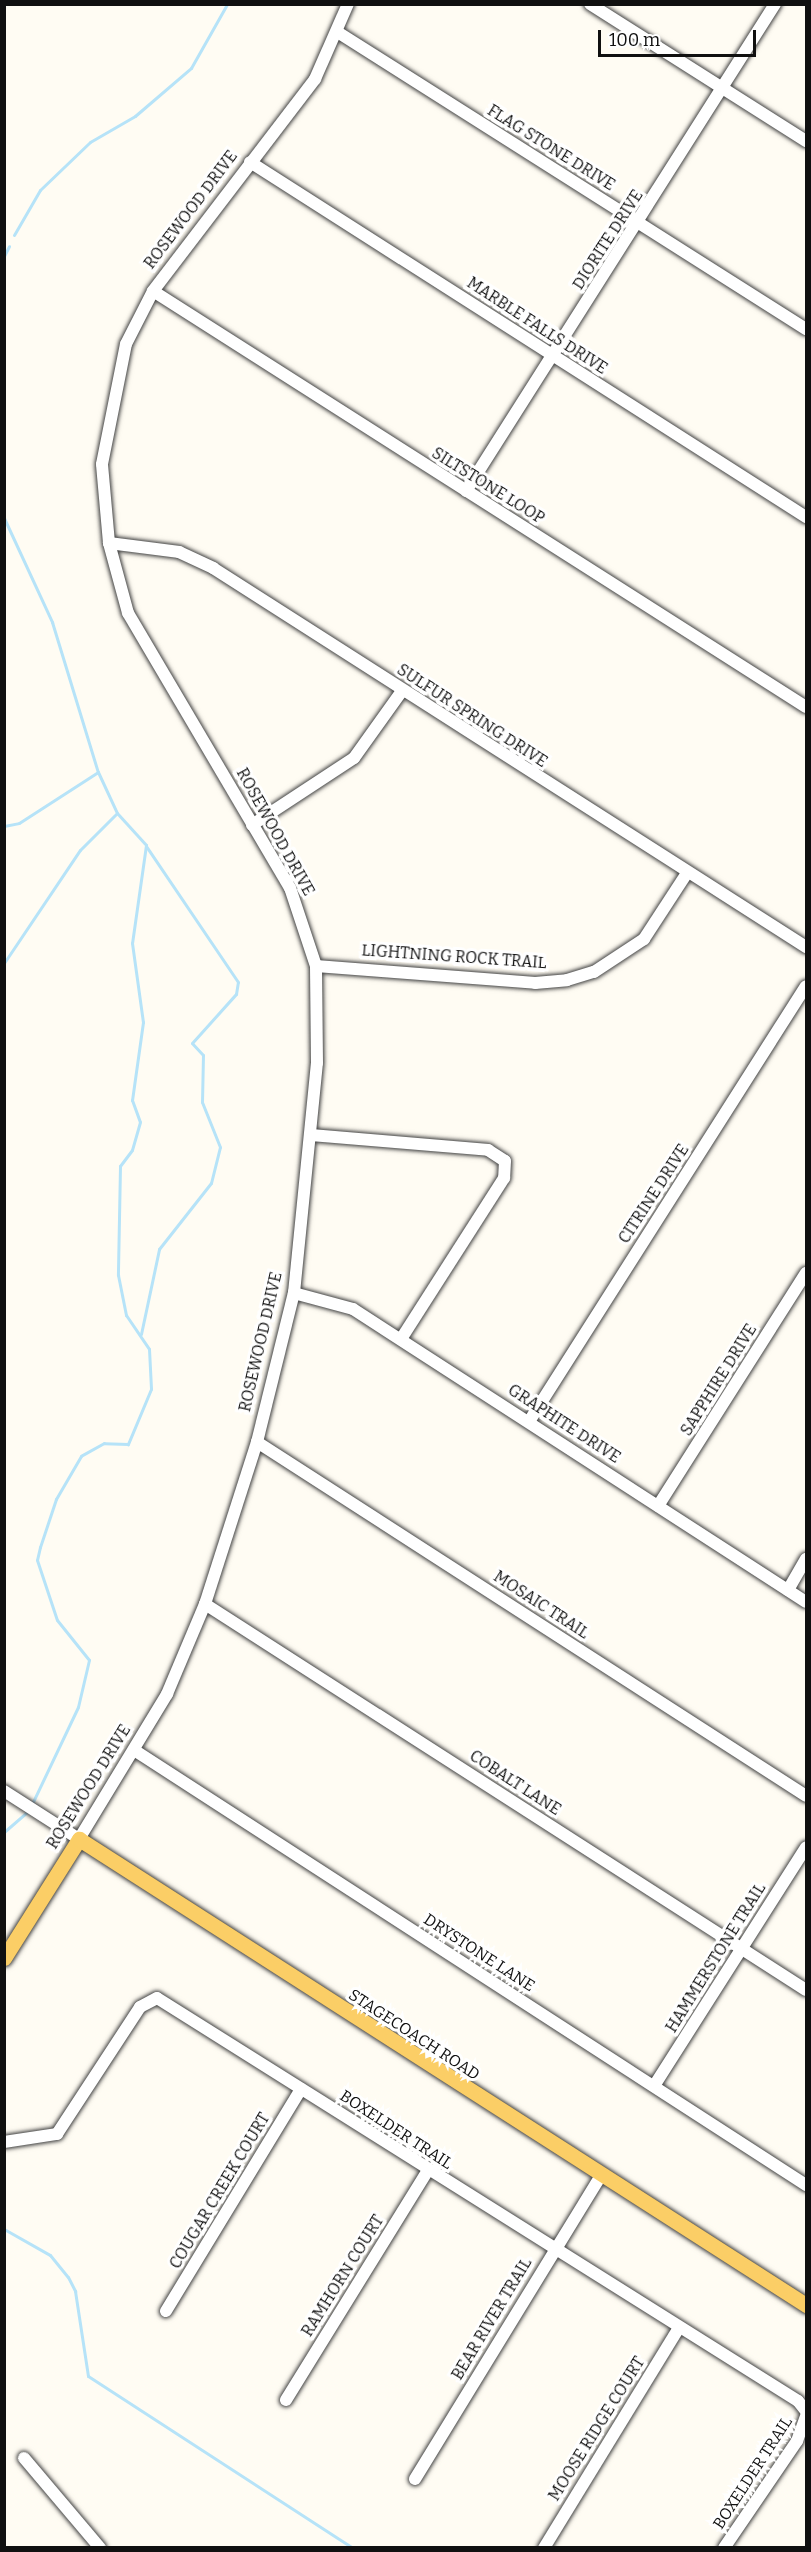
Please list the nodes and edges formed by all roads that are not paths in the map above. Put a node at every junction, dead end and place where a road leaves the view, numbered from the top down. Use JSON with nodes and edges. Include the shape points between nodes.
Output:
{"nodes":[{"id":1,"x":348,"y":4,"type":"edge"},
{"id":2,"x":590,"y":4,"type":"edge"},
{"id":3,"x":775,"y":4,"type":"edge"},
{"id":4,"x":339,"y":33,"type":"junction"},
{"id":5,"x":723,"y":88,"type":"junction"},
{"id":6,"x":807,"y":141,"type":"edge"},
{"id":7,"x":250,"y":162,"type":"junction"},
{"id":8,"x":640,"y":223,"type":"junction"},
{"id":9,"x":153,"y":291,"type":"junction"},
{"id":10,"x":807,"y":329,"type":"edge"},
{"id":11,"x":552,"y":356,"type":"junction"},
{"id":12,"x":466,"y":491,"type":"junction"},
{"id":13,"x":807,"y":517,"type":"edge"},
{"id":14,"x":109,"y":543,"type":"junction"},
{"id":15,"x":402,"y":691,"type":"junction"},
{"id":16,"x":807,"y":706,"type":"edge"},
{"id":17,"x":252,"y":825,"type":"junction"},
{"id":18,"x":687,"y":873,"type":"junction"},
{"id":19,"x":807,"y":947,"type":"edge"},
{"id":20,"x":315,"y":966,"type":"junction"},
{"id":21,"x":807,"y":986,"type":"edge"},
{"id":22,"x":311,"y":1136,"type":"junction"},
{"id":23,"x":807,"y":1273,"type":"edge"},
{"id":24,"x":294,"y":1293,"type":"junction"},
{"id":25,"x":401,"y":1339,"type":"junction"},
{"id":26,"x":530,"y":1420,"type":"junction"},
{"id":27,"x":257,"y":1442,"type":"junction"},
{"id":28,"x":658,"y":1506,"type":"junction"},
{"id":29,"x":807,"y":1560,"type":"edge"},
{"id":30,"x":788,"y":1590,"type":"junction"},
{"id":31,"x":807,"y":1602,"type":"edge"},
{"id":32,"x":205,"y":1604,"type":"junction"},
{"id":33,"x":134,"y":1750,"type":"junction"},
{"id":34,"x":4,"y":1791,"type":"edge"},
{"id":35,"x":807,"y":1796,"type":"edge"},
{"id":36,"x":78,"y":1839,"type":"junction"},
{"id":37,"x":807,"y":1847,"type":"edge"},
{"id":38,"x":741,"y":1948,"type":"junction"},
{"id":39,"x":4,"y":1958,"type":"edge"},
{"id":40,"x":807,"y":1990,"type":"edge"},
{"id":41,"x":654,"y":2086,"type":"junction"},
{"id":42,"x":301,"y":2089,"type":"junction"},
{"id":43,"x":4,"y":2142,"type":"edge"},
{"id":44,"x":428,"y":2170,"type":"junction"},
{"id":45,"x":600,"y":2177,"type":"junction"},
{"id":46,"x":807,"y":2185,"type":"edge"},
{"id":47,"x":554,"y":2249,"type":"junction"},
{"id":48,"x":807,"y":2305,"type":"edge"},
{"id":49,"x":166,"y":2311,"type":"dead end"},
{"id":50,"x":679,"y":2328,"type":"junction"},
{"id":51,"x":286,"y":2400,"type":"dead end"},
{"id":52,"x":807,"y":2411,"type":"edge"},
{"id":53,"x":807,"y":2416,"type":"edge"},
{"id":54,"x":24,"y":2458,"type":"dead end"},
{"id":55,"x":415,"y":2479,"type":"dead end"},
{"id":56,"x":100,"y":2547,"type":"edge"},
{"id":57,"x":544,"y":2547,"type":"edge"},
{"id":58,"x":724,"y":2547,"type":"edge"}],
"edges":[{"from":1,"to":4,"type":"street","name":"ROSEWOOD DRIVE"},
{"from":2,"to":5,"type":"street"},
{"from":3,"to":5,"type":"street","name":"DIORITE DRIVE"},
{"from":4,"to":7,"type":"street","name":"ROSEWOOD DRIVE","via":[[315,78]]},
{"from":4,"to":8,"type":"street","name":"FLAG STONE DRIVE"},
{"from":5,"to":6,"type":"street"},
{"from":5,"to":8,"type":"street","name":"DIORITE DRIVE"},
{"from":7,"to":9,"type":"street","name":"ROSEWOOD DRIVE"},
{"from":7,"to":11,"type":"street","name":"MARBLE FALLS DRIVE"},
{"from":8,"to":10,"type":"street","name":"FLAG STONE DRIVE"},
{"from":8,"to":11,"type":"street","name":"DIORITE DRIVE"},
{"from":9,"to":12,"type":"street","name":"SILTSTONE LOOP"},
{"from":9,"to":14,"type":"street","name":"ROSEWOOD DRIVE","via":[[126,344],[108,424],[102,502]]},
{"from":11,"to":12,"type":"street","name":"DIORITE DRIVE"},
{"from":11,"to":13,"type":"street","name":"MARBLE FALLS DRIVE"},
{"from":12,"to":16,"type":"street","name":"SILTSTONE LOOP"},
{"from":14,"to":15,"type":"street","name":"SULFUR SPRING DRIVE","via":[[179,552],[213,568]]},
{"from":14,"to":17,"type":"street","name":"ROSEWOOD DRIVE","via":[[143,645]]},
{"from":15,"to":17,"type":"street","via":[[354,758]]},
{"from":15,"to":18,"type":"street","name":"SULFUR SPRING DRIVE"},
{"from":17,"to":20,"type":"street","name":"ROSEWOOD DRIVE","via":[[290,888]]},
{"from":18,"to":19,"type":"street","name":"SULFUR SPRING DRIVE"},
{"from":18,"to":20,"type":"street","name":"LIGHTNING ROCK TRAIL","via":[[644,939],[594,972],[567,980],[535,983]]},
{"from":20,"to":22,"type":"street","name":"ROSEWOOD DRIVE","via":[[319,1018]]},
{"from":21,"to":26,"type":"street","name":"CITRINE DRIVE"},
{"from":22,"to":24,"type":"street","name":"ROSEWOOD DRIVE"},
{"from":22,"to":25,"type":"street","via":[[488,1150],[506,1161],[504,1178]]},
{"from":23,"to":28,"type":"street","name":"SAPPHIRE DRIVE"},
{"from":24,"to":25,"type":"street","name":"GRAPHITE DRIVE","via":[[353,1309]]},
{"from":24,"to":27,"type":"street","name":"ROSEWOOD DRIVE"},
{"from":25,"to":26,"type":"street","name":"GRAPHITE DRIVE"},
{"from":26,"to":28,"type":"street","name":"GRAPHITE DRIVE"},
{"from":27,"to":32,"type":"street","name":"ROSEWOOD DRIVE"},
{"from":27,"to":35,"type":"street","name":"MOSAIC TRAIL"},
{"from":28,"to":30,"type":"street","name":"GRAPHITE DRIVE"},
{"from":29,"to":30,"type":"street"},
{"from":30,"to":31,"type":"street","name":"GRAPHITE DRIVE"},
{"from":32,"to":33,"type":"street","name":"ROSEWOOD DRIVE","via":[[166,1694]]},
{"from":32,"to":38,"type":"street","name":"COBALT LANE"},
{"from":33,"to":36,"type":"street","name":"ROSEWOOD DRIVE"},
{"from":33,"to":41,"type":"street","name":"DRYSTONE LANE"},
{"from":34,"to":36,"type":"street","name":"STAGECOACH ROAD"},
{"from":36,"to":39,"type":"main road","name":"ROSEWOOD DRIVE"},
{"from":36,"to":45,"type":"main road","name":"STAGECOACH ROAD"},
{"from":37,"to":38,"type":"street","name":"HAMMERSTONE TRAIL"},
{"from":38,"to":40,"type":"street","name":"COBALT LANE"},
{"from":38,"to":41,"type":"street","name":"HAMMERSTONE TRAIL"},
{"from":41,"to":46,"type":"street","name":"DRYSTONE LANE"},
{"from":42,"to":43,"type":"street","name":"BOXELDER TRAIL","via":[[157,1998],[140,2007],[57,2134]]},
{"from":42,"to":44,"type":"street","name":"BOXELDER TRAIL"},
{"from":42,"to":49,"type":"street","name":"COUGAR CREEK COURT"},
{"from":44,"to":47,"type":"street","name":"BOXELDER TRAIL"},
{"from":44,"to":51,"type":"street","name":"RAMHORN COURT"},
{"from":45,"to":47,"type":"street","name":"BEAR RIVER TRAIL"},
{"from":45,"to":48,"type":"main road","name":"STAGECOACH ROAD"},
{"from":47,"to":50,"type":"street","name":"BOXELDER TRAIL"},
{"from":47,"to":55,"type":"street","name":"BEAR RIVER TRAIL"},
{"from":50,"to":52,"type":"street","name":"BOXELDER TRAIL"},
{"from":50,"to":57,"type":"street","name":"MOOSE RIDGE COURT"},
{"from":53,"to":58,"type":"street","name":"BOXELDER TRAIL","via":[[797,2441]]},
{"from":54,"to":56,"type":"street"}]}
